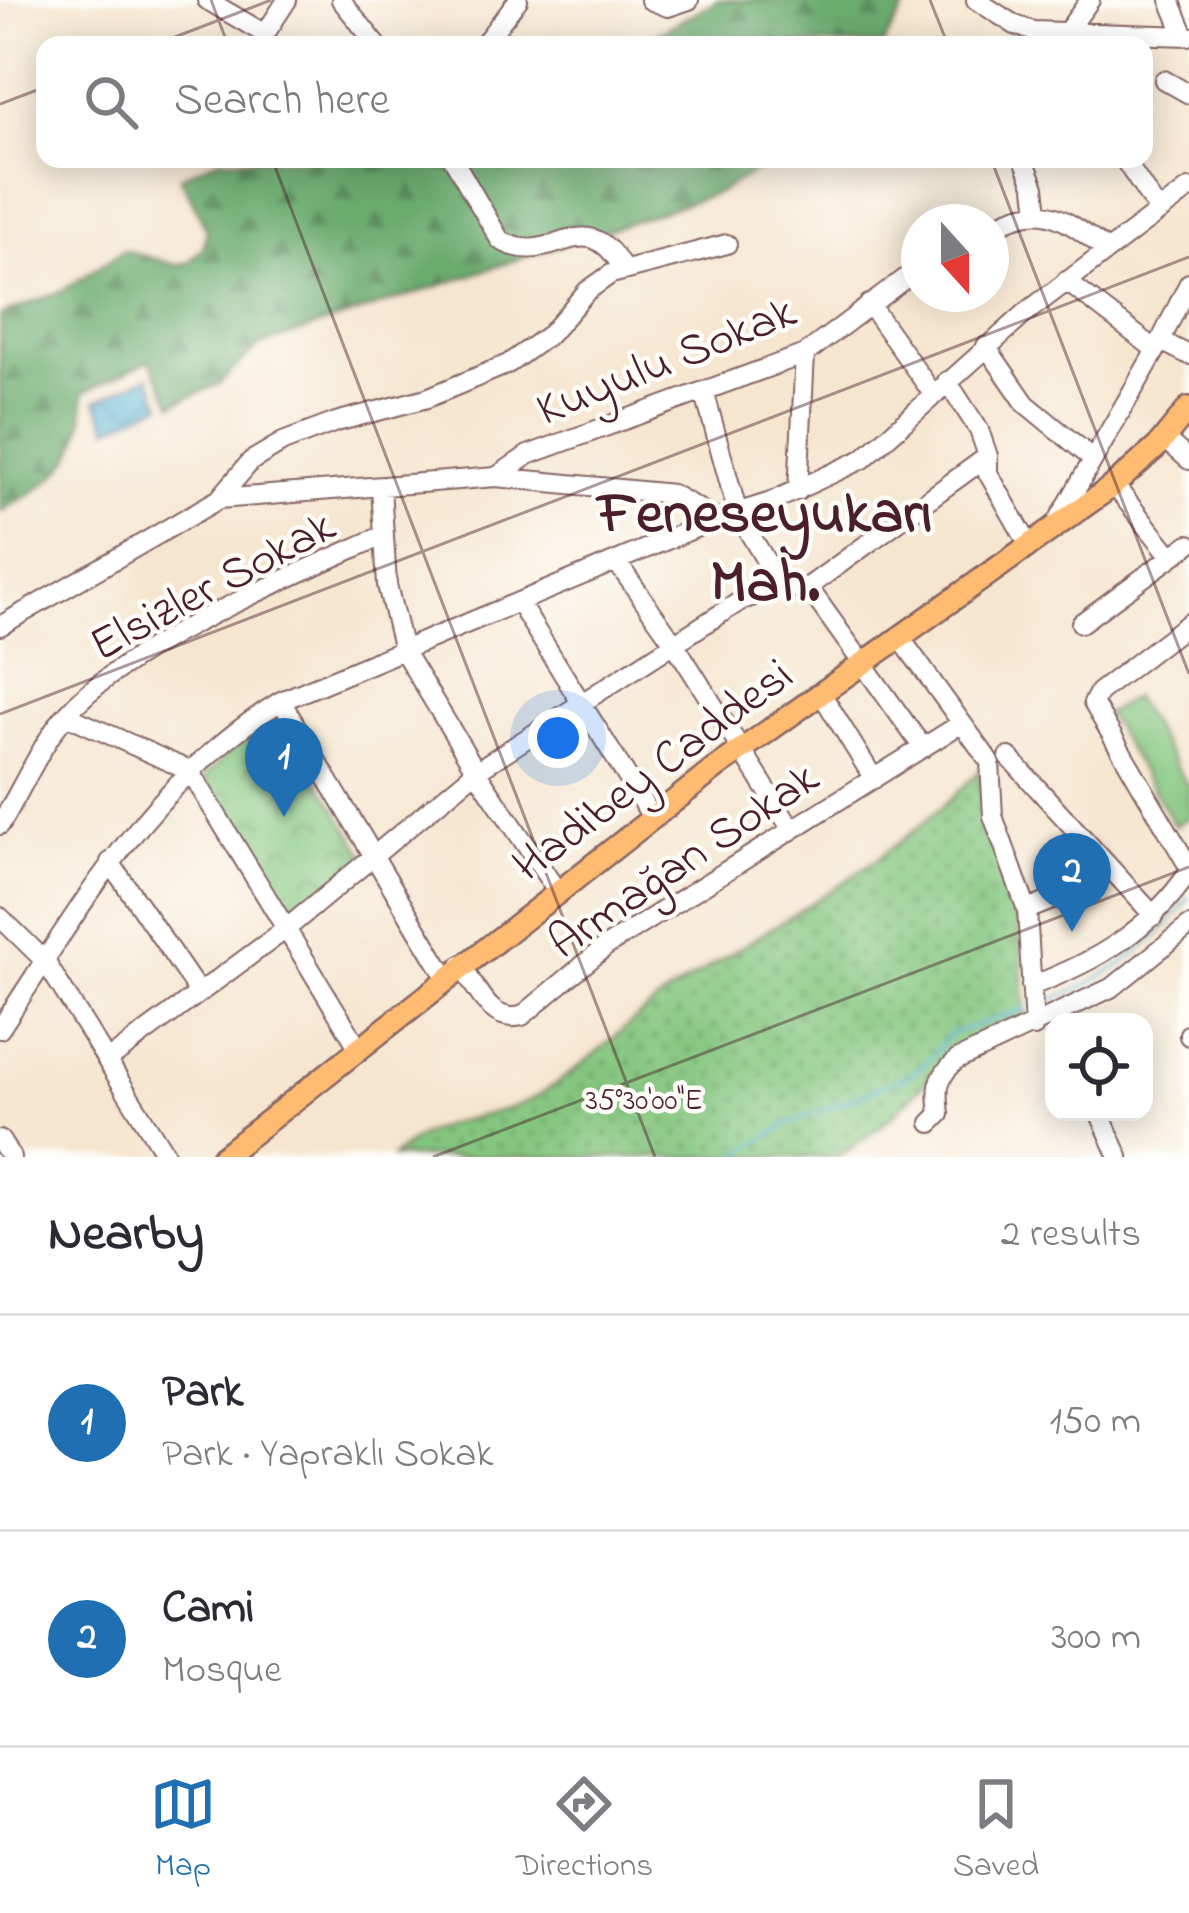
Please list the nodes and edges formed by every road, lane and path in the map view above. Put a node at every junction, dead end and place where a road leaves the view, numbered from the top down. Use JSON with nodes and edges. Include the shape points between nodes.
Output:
{"nodes":[{"id":1,"x":207,"y":0,"type":"edge"},
{"id":2,"x":287,"y":0,"type":"edge"},
{"id":3,"x":341,"y":0,"type":"edge"},
{"id":4,"x":518,"y":0,"type":"edge"},
{"id":5,"x":650,"y":0,"type":"edge"},
{"id":6,"x":688,"y":0,"type":"edge"},
{"id":7,"x":976,"y":0,"type":"edge"},
{"id":8,"x":1090,"y":0,"type":"edge"},
{"id":9,"x":1170,"y":0,"type":"edge"},
{"id":10,"x":1066,"y":33,"type":"junction"},
{"id":11,"x":370,"y":36,"type":"edge"},
{"id":12,"x":490,"y":36,"type":"edge"},
{"id":13,"x":1187,"y":36,"type":"edge"},
{"id":14,"x":1164,"y":80,"type":"dead end"},
{"id":15,"x":1189,"y":94,"type":"edge"},
{"id":16,"x":458,"y":168,"type":"edge"},
{"id":17,"x":1028,"y":168,"type":"edge"},
{"id":18,"x":1130,"y":168,"type":"edge"},
{"id":19,"x":1189,"y":189,"type":"edge"},
{"id":20,"x":1038,"y":212,"type":"junction"},
{"id":21,"x":1159,"y":212,"type":"junction"},
{"id":22,"x":1009,"y":219,"type":"edge"},
{"id":23,"x":728,"y":244,"type":"dead end"},
{"id":24,"x":1107,"y":250,"type":"junction"},
{"id":25,"x":623,"y":269,"type":"junction"},
{"id":26,"x":901,"y":281,"type":"edge"},
{"id":27,"x":1066,"y":281,"type":"junction"},
{"id":28,"x":1189,"y":283,"type":"edge"},
{"id":29,"x":869,"y":304,"type":"junction"},
{"id":30,"x":1159,"y":345,"type":"junction"},
{"id":31,"x":986,"y":346,"type":"junction"},
{"id":32,"x":805,"y":354,"type":"junction"},
{"id":33,"x":1189,"y":356,"type":"edge"},
{"id":34,"x":940,"y":387,"type":"junction"},
{"id":35,"x":704,"y":391,"type":"junction"},
{"id":36,"x":1189,"y":408,"type":"edge"},
{"id":37,"x":1164,"y":438,"type":"junction"},
{"id":38,"x":988,"y":456,"type":"junction"},
{"id":39,"x":1093,"y":459,"type":"junction"},
{"id":40,"x":1189,"y":460,"type":"edge"},
{"id":41,"x":496,"y":477,"type":"junction"},
{"id":42,"x":1114,"y":485,"type":"junction"},
{"id":43,"x":381,"y":487,"type":"junction"},
{"id":44,"x":798,"y":491,"type":"junction"},
{"id":45,"x":219,"y":499,"type":"junction"},
{"id":46,"x":738,"y":514,"type":"junction"},
{"id":47,"x":717,"y":519,"type":"junction"},
{"id":48,"x":1055,"y":526,"type":"junction"},
{"id":49,"x":384,"y":535,"type":"junction"},
{"id":50,"x":1189,"y":544,"type":"edge"},
{"id":51,"x":1029,"y":545,"type":"junction"},
{"id":52,"x":1171,"y":556,"type":"junction"},
{"id":53,"x":616,"y":561,"type":"junction"},
{"id":54,"x":782,"y":587,"type":"junction"},
{"id":55,"x":808,"y":587,"type":"junction"},
{"id":56,"x":519,"y":602,"type":"junction"},
{"id":57,"x":1082,"y":622,"type":"dead end"},
{"id":58,"x":1189,"y":623,"type":"edge"},
{"id":59,"x":0,"y":626,"type":"edge"},
{"id":60,"x":899,"y":636,"type":"junction"},
{"id":61,"x":674,"y":643,"type":"junction"},
{"id":62,"x":403,"y":650,"type":"junction"},
{"id":63,"x":865,"y":661,"type":"junction"},
{"id":64,"x":821,"y":693,"type":"junction"},
{"id":65,"x":280,"y":701,"type":"junction"},
{"id":66,"x":581,"y":701,"type":"junction"},
{"id":67,"x":66,"y":715,"type":"junction"},
{"id":68,"x":962,"y":724,"type":"junction"},
{"id":69,"x":923,"y":748,"type":"junction"},
{"id":70,"x":742,"y":750,"type":"junction"},
{"id":71,"x":999,"y":759,"type":"junction"},
{"id":72,"x":190,"y":771,"type":"junction"},
{"id":73,"x":476,"y":771,"type":"junction"},
{"id":74,"x":874,"y":779,"type":"junction"},
{"id":75,"x":652,"y":818,"type":"junction"},
{"id":76,"x":0,"y":825,"type":"edge"},
{"id":77,"x":792,"y":830,"type":"junction"},
{"id":78,"x":373,"y":855,"type":"junction"},
{"id":79,"x":110,"y":862,"type":"junction"},
{"id":80,"x":1110,"y":868,"type":"junction"},
{"id":81,"x":1189,"y":870,"type":"edge"},
{"id":82,"x":557,"y":891,"type":"junction"},
{"id":83,"x":1027,"y":910,"type":"junction"},
{"id":84,"x":1154,"y":916,"type":"junction"},
{"id":85,"x":0,"y":917,"type":"edge"},
{"id":86,"x":1189,"y":926,"type":"edge"},
{"id":87,"x":286,"y":928,"type":"junction"},
{"id":88,"x":45,"y":961,"type":"junction"},
{"id":89,"x":453,"y":971,"type":"junction"},
{"id":90,"x":1031,"y":986,"type":"junction"},
{"id":91,"x":199,"y":993,"type":"junction"},
{"id":92,"x":1034,"y":1027,"type":"junction"},
{"id":93,"x":0,"y":1029,"type":"edge"},
{"id":94,"x":358,"y":1047,"type":"junction"},
{"id":95,"x":107,"y":1061,"type":"junction"},
{"id":96,"x":1103,"y":1121,"type":"edge"},
{"id":97,"x":931,"y":1123,"type":"dead end"},
{"id":98,"x":0,"y":1140,"type":"edge"},
{"id":99,"x":11,"y":1157,"type":"edge"},
{"id":100,"x":167,"y":1157,"type":"edge"},
{"id":101,"x":222,"y":1157,"type":"edge"},
{"id":102,"x":1119,"y":1157,"type":"edge"}],
"edges":[{"from":1,"to":2,"type":"street","via":[[265,34]]},
{"from":3,"to":11,"type":"street"},
{"from":4,"to":12,"type":"street"},
{"from":5,"to":6,"type":"street","via":[[668,7]]},
{"from":7,"to":10,"type":"street","via":[[1024,29]]},
{"from":8,"to":10,"type":"street"},
{"from":9,"to":13,"type":"street"},
{"from":10,"to":13,"type":"street"},
{"from":14,"to":15,"type":"street"},
{"from":16,"to":25,"type":"street","via":[[506,244],[534,249],[593,237],[609,245]]},
{"from":17,"to":20,"type":"street"},
{"from":18,"to":21,"type":"street"},
{"from":19,"to":21,"type":"street"},
{"from":20,"to":22,"type":"street"},
{"from":20,"to":24,"type":"street","via":[[1064,219]]},
{"from":21,"to":24,"type":"street"},
{"from":23,"to":25,"type":"street"},
{"from":24,"to":27,"type":"street"},
{"from":25,"to":45,"type":"street","via":[[595,284],[550,334],[508,364],[427,398],[300,434],[251,461]]},
{"from":26,"to":29,"type":"street","name":"Kuyulu Sokak"},
{"from":27,"to":30,"type":"street"},
{"from":27,"to":31,"type":"street"},
{"from":28,"to":30,"type":"street"},
{"from":29,"to":32,"type":"street","name":"Kuyulu Sokak"},
{"from":29,"to":34,"type":"street"},
{"from":30,"to":33,"type":"street"},
{"from":30,"to":39,"type":"street"},
{"from":31,"to":34,"type":"street"},
{"from":31,"to":39,"type":"street","via":[[1026,404]]},
{"from":32,"to":35,"type":"street","name":"Kuyulu Sokak"},
{"from":32,"to":44,"type":"street"},
{"from":34,"to":38,"type":"street","via":[[979,430]]},
{"from":34,"to":44,"type":"street","via":[[863,459]]},
{"from":35,"to":41,"type":"street","name":"Kuyulu Sokak","via":[[528,455]]},
{"from":35,"to":46,"type":"street"},
{"from":36,"to":37,"type":"main road","name":"Hadibey Caddesi"},
{"from":37,"to":40,"type":"street"},
{"from":37,"to":42,"type":"main road","name":"Hadibey Caddesi"},
{"from":38,"to":51,"type":"street","via":[[988,473]]},
{"from":38,"to":55,"type":"street"},
{"from":39,"to":48,"type":"street"},
{"from":41,"to":43,"type":"street"},
{"from":41,"to":47,"type":"street","via":[[672,494]]},
{"from":42,"to":48,"type":"main road","name":"Hadibey Caddesi"},
{"from":42,"to":52,"type":"street"},
{"from":43,"to":45,"type":"street"},
{"from":43,"to":49,"type":"street"},
{"from":44,"to":46,"type":"street"},
{"from":45,"to":59,"type":"street"},
{"from":46,"to":47,"type":"street"},
{"from":46,"to":54,"type":"street"},
{"from":47,"to":53,"type":"street"},
{"from":48,"to":51,"type":"main road","name":"Hadibey Caddesi"},
{"from":49,"to":62,"type":"street"},
{"from":49,"to":67,"type":"street","name":"Elsizler Sokak","via":[[179,635]]},
{"from":50,"to":52,"type":"street"},
{"from":51,"to":60,"type":"main road","name":"Hadibey Caddesi"},
{"from":52,"to":57,"type":"street"},
{"from":53,"to":56,"type":"street"},
{"from":53,"to":61,"type":"street"},
{"from":54,"to":55,"type":"street"},
{"from":54,"to":61,"type":"street","via":[[742,600]]},
{"from":55,"to":63,"type":"street"},
{"from":56,"to":62,"type":"street"},
{"from":56,"to":66,"type":"street"},
{"from":58,"to":81,"type":"street","via":[[1102,689],[1094,704]]},
{"from":60,"to":63,"type":"main road","name":"Hadibey Caddesi"},
{"from":60,"to":68,"type":"street"},
{"from":61,"to":66,"type":"street"},
{"from":61,"to":70,"type":"street"},
{"from":62,"to":65,"type":"street"},
{"from":62,"to":73,"type":"street"},
{"from":63,"to":64,"type":"main road","name":"Hadibey Caddesi"},
{"from":63,"to":69,"type":"street"},
{"from":64,"to":70,"type":"main road","name":"Hadibey Caddesi"},
{"from":64,"to":74,"type":"street"},
{"from":65,"to":72,"type":"street"},
{"from":65,"to":78,"type":"street","name":"Armağan Sokak"},
{"from":66,"to":73,"type":"street"},
{"from":66,"to":75,"type":"street"},
{"from":67,"to":72,"type":"street"},
{"from":67,"to":76,"type":"street","name":"Elsizler Sokak"},
{"from":68,"to":69,"type":"street","name":"Armağan Sokak"},
{"from":68,"to":71,"type":"street"},
{"from":69,"to":74,"type":"street","name":"Armağan Sokak"},
{"from":70,"to":75,"type":"main road","name":"Hadibey Caddesi"},
{"from":70,"to":77,"type":"street"},
{"from":71,"to":80,"type":"street"},
{"from":71,"to":83,"type":"street","via":[[993,816]]},
{"from":72,"to":79,"type":"street"},
{"from":72,"to":87,"type":"street"},
{"from":73,"to":78,"type":"street"},
{"from":73,"to":82,"type":"street"},
{"from":74,"to":77,"type":"street","name":"Armağan Sokak"},
{"from":75,"to":82,"type":"main road","name":"Hadibey Caddesi"},
{"from":77,"to":89,"type":"street","name":"Armağan Sokak","via":[[605,947],[522,1016],[493,1012]]},
{"from":78,"to":87,"type":"street"},
{"from":78,"to":89,"type":"street","name":"Armağan Sokak"},
{"from":79,"to":88,"type":"street"},
{"from":79,"to":91,"type":"street"},
{"from":80,"to":83,"type":"street"},
{"from":80,"to":84,"type":"street"},
{"from":81,"to":84,"type":"street"},
{"from":82,"to":89,"type":"main road","name":"Hadibey Caddesi"},
{"from":83,"to":90,"type":"street"},
{"from":84,"to":90,"type":"street","via":[[1095,958]]},
{"from":85,"to":88,"type":"street"},
{"from":86,"to":92,"type":"street","via":[[1112,987]]},
{"from":87,"to":91,"type":"street"},
{"from":87,"to":94,"type":"street"},
{"from":88,"to":93,"type":"street"},
{"from":88,"to":95,"type":"street"},
{"from":89,"to":94,"type":"main road","name":"Hadibey Caddesi"},
{"from":90,"to":92,"type":"street"},
{"from":91,"to":95,"type":"street"},
{"from":92,"to":97,"type":"street","via":[[946,1069],[936,1089],[940,1114]]},
{"from":94,"to":101,"type":"main road","name":"Hadibey Caddesi"},
{"from":95,"to":100,"type":"street"},
{"from":96,"to":102,"type":"street"},
{"from":98,"to":99,"type":"street"}]}
